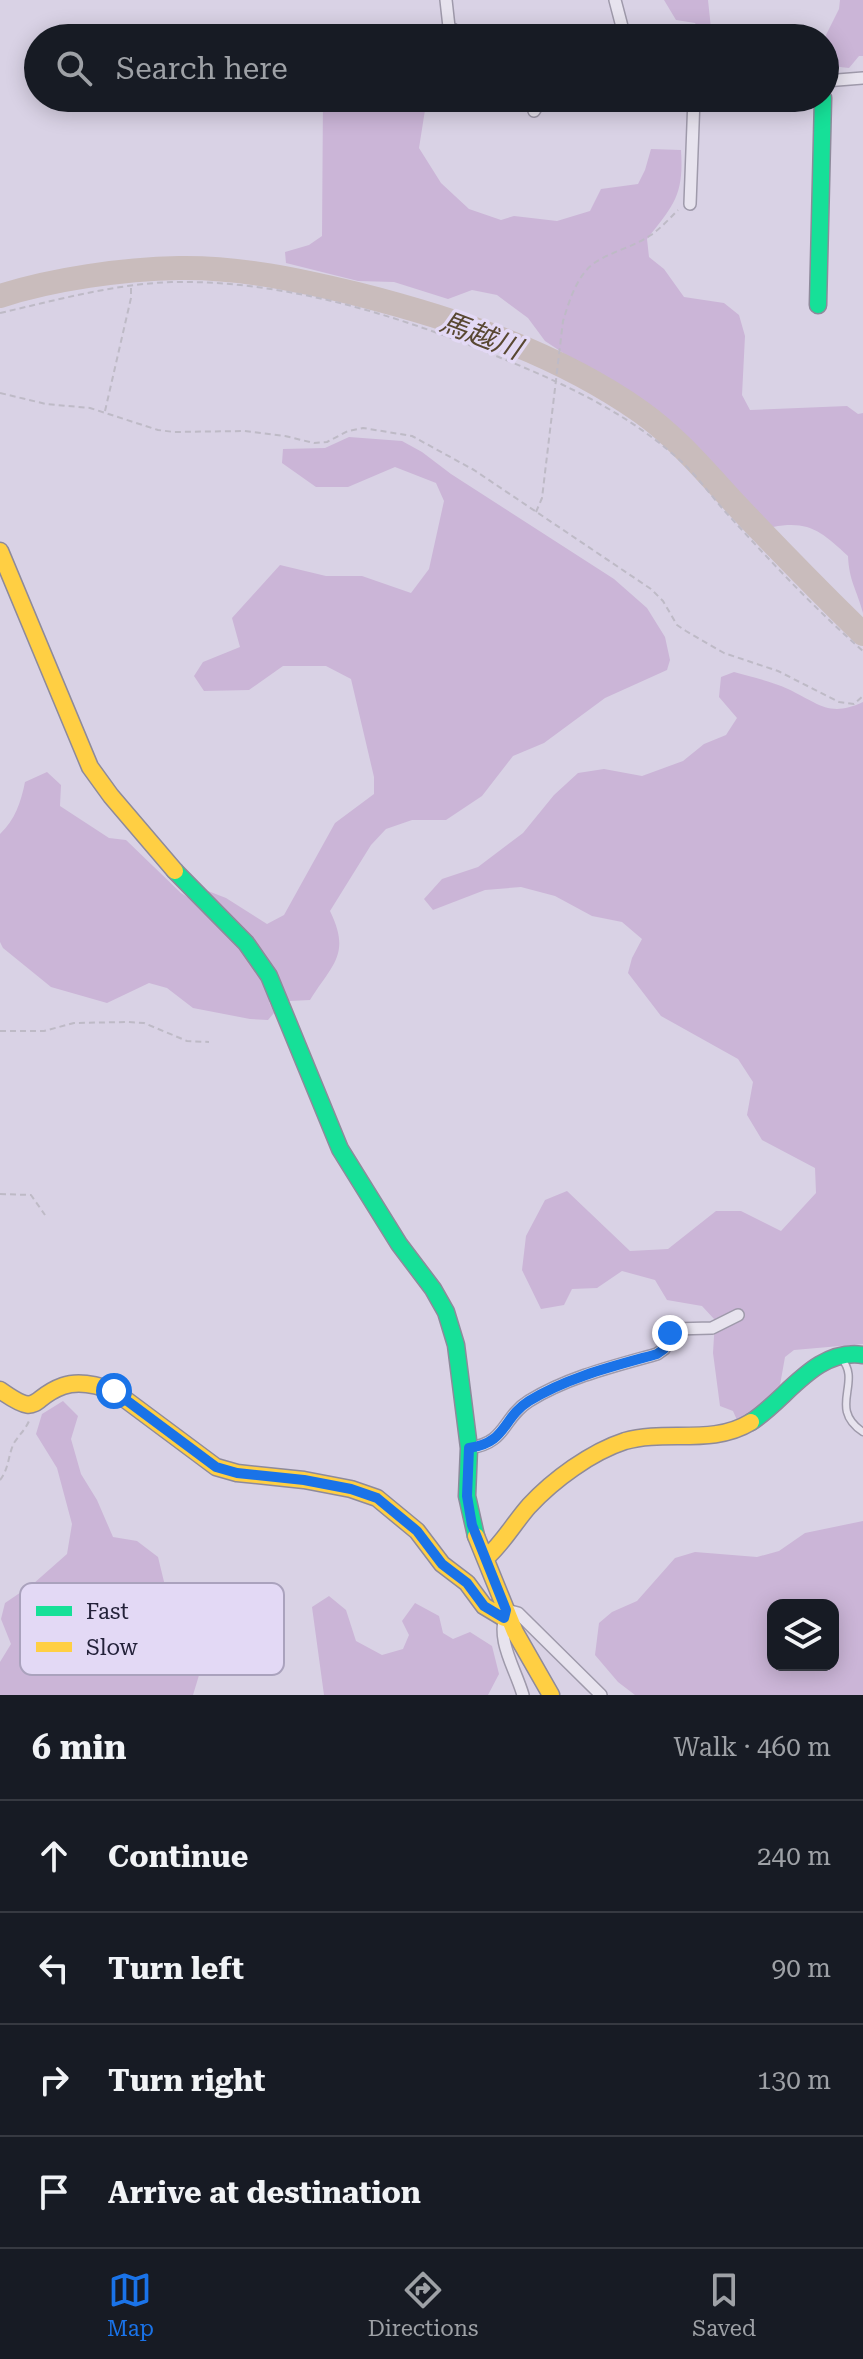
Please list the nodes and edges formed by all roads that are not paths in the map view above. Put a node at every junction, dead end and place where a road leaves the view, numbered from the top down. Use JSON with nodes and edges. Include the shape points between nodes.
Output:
{"nodes":[{"id":1,"x":446,"y":0,"type":"edge"},
{"id":2,"x":615,"y":0,"type":"edge"},
{"id":3,"x":449,"y":24,"type":"edge"},
{"id":4,"x":621,"y":24,"type":"edge"},
{"id":5,"x":863,"y":78,"type":"edge"},
{"id":6,"x":839,"y":80,"type":"edge"},
{"id":7,"x":693,"y":112,"type":"edge"},
{"id":8,"x":823,"y":112,"type":"edge"},
{"id":9,"x":690,"y":204,"type":"road end"},
{"id":10,"x":818,"y":305,"type":"dead end"},
{"id":11,"x":0,"y":551,"type":"edge"},
{"id":12,"x":738,"y":1315,"type":"dead end"},
{"id":13,"x":836,"y":1355,"type":"junction"},
{"id":14,"x":863,"y":1355,"type":"edge"},
{"id":15,"x":0,"y":1390,"type":"edge"},
{"id":16,"x":863,"y":1432,"type":"edge"},
{"id":17,"x":469,"y":1448,"type":"junction"},
{"id":18,"x":486,"y":1558,"type":"junction"},
{"id":19,"x":505,"y":1614,"type":"junction"},
{"id":20,"x":523,"y":1695,"type":"edge"},
{"id":21,"x":551,"y":1695,"type":"edge"},
{"id":22,"x":601,"y":1695,"type":"edge"}],
"edges":[{"from":1,"to":3,"type":"street"},
{"from":2,"to":4,"type":"street"},
{"from":5,"to":6,"type":"street"},
{"from":7,"to":9,"type":"street"},
{"from":8,"to":10,"type":"street"},
{"from":11,"to":17,"type":"street","via":[[90,767],[269,976],[340,1149],[446,1312],[456,1345]]},
{"from":12,"to":17,"type":"street","via":[[712,1328],[674,1329],[657,1354],[586,1374],[533,1398],[492,1443]]},
{"from":13,"to":14,"type":"street"},
{"from":13,"to":16,"type":"lane","via":[[857,1373],[849,1416]]},
{"from":13,"to":18,"type":"street","via":[[744,1427],[713,1435],[646,1438],[608,1449],[547,1488]]},
{"from":15,"to":19,"type":"street","via":[[20,1404],[31,1404],[63,1385],[99,1385],[216,1467],[377,1498],[417,1531],[484,1606]]},
{"from":17,"to":18,"type":"street","via":[[467,1496]]},
{"from":18,"to":19,"type":"street"},
{"from":19,"to":20,"type":"street","via":[[502,1638]]},
{"from":19,"to":21,"type":"street"},
{"from":19,"to":22,"type":"street","via":[[518,1613]]}]}
